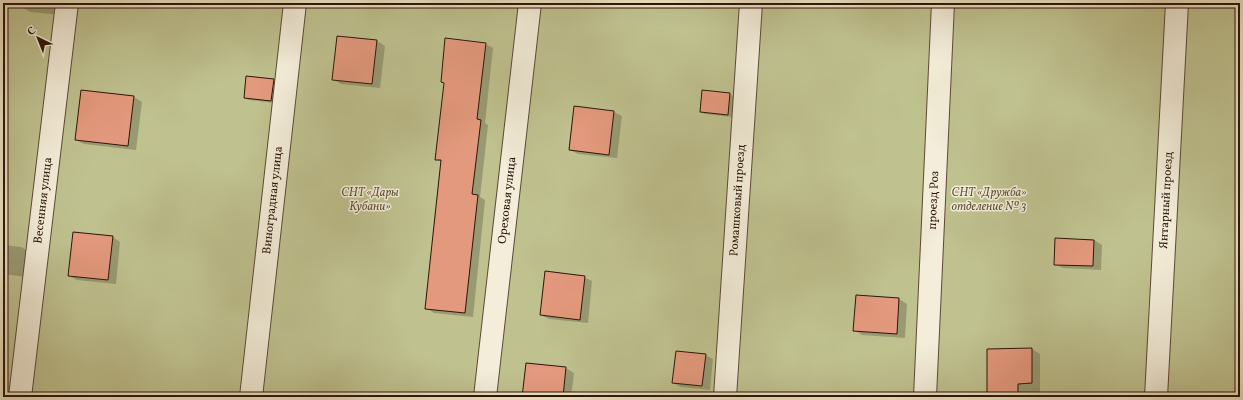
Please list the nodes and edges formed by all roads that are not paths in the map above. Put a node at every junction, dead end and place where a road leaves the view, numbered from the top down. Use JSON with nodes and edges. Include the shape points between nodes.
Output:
{"nodes":[{"id":1,"x":67,"y":3,"type":"edge"},
{"id":2,"x":296,"y":3,"type":"edge"},
{"id":3,"x":530,"y":3,"type":"edge"},
{"id":4,"x":751,"y":3,"type":"edge"},
{"id":5,"x":943,"y":3,"type":"edge"},
{"id":6,"x":1178,"y":3,"type":"edge"},
{"id":7,"x":20,"y":397,"type":"edge"},
{"id":8,"x":251,"y":397,"type":"edge"},
{"id":9,"x":485,"y":397,"type":"edge"},
{"id":10,"x":724,"y":397,"type":"edge"},
{"id":11,"x":925,"y":397,"type":"edge"},
{"id":12,"x":1156,"y":397,"type":"edge"}],
"edges":[{"from":1,"to":7,"type":"street","name":"Весенняя улица"},
{"from":2,"to":8,"type":"street","name":"Виноградная улица"},
{"from":3,"to":9,"type":"street","name":"Ореховая улица"},
{"from":4,"to":10,"type":"street","name":"Ромашковый проезд"},
{"from":5,"to":11,"type":"street","name":"проезд Роз"},
{"from":6,"to":12,"type":"street","name":"Янтарный проезд"}]}
